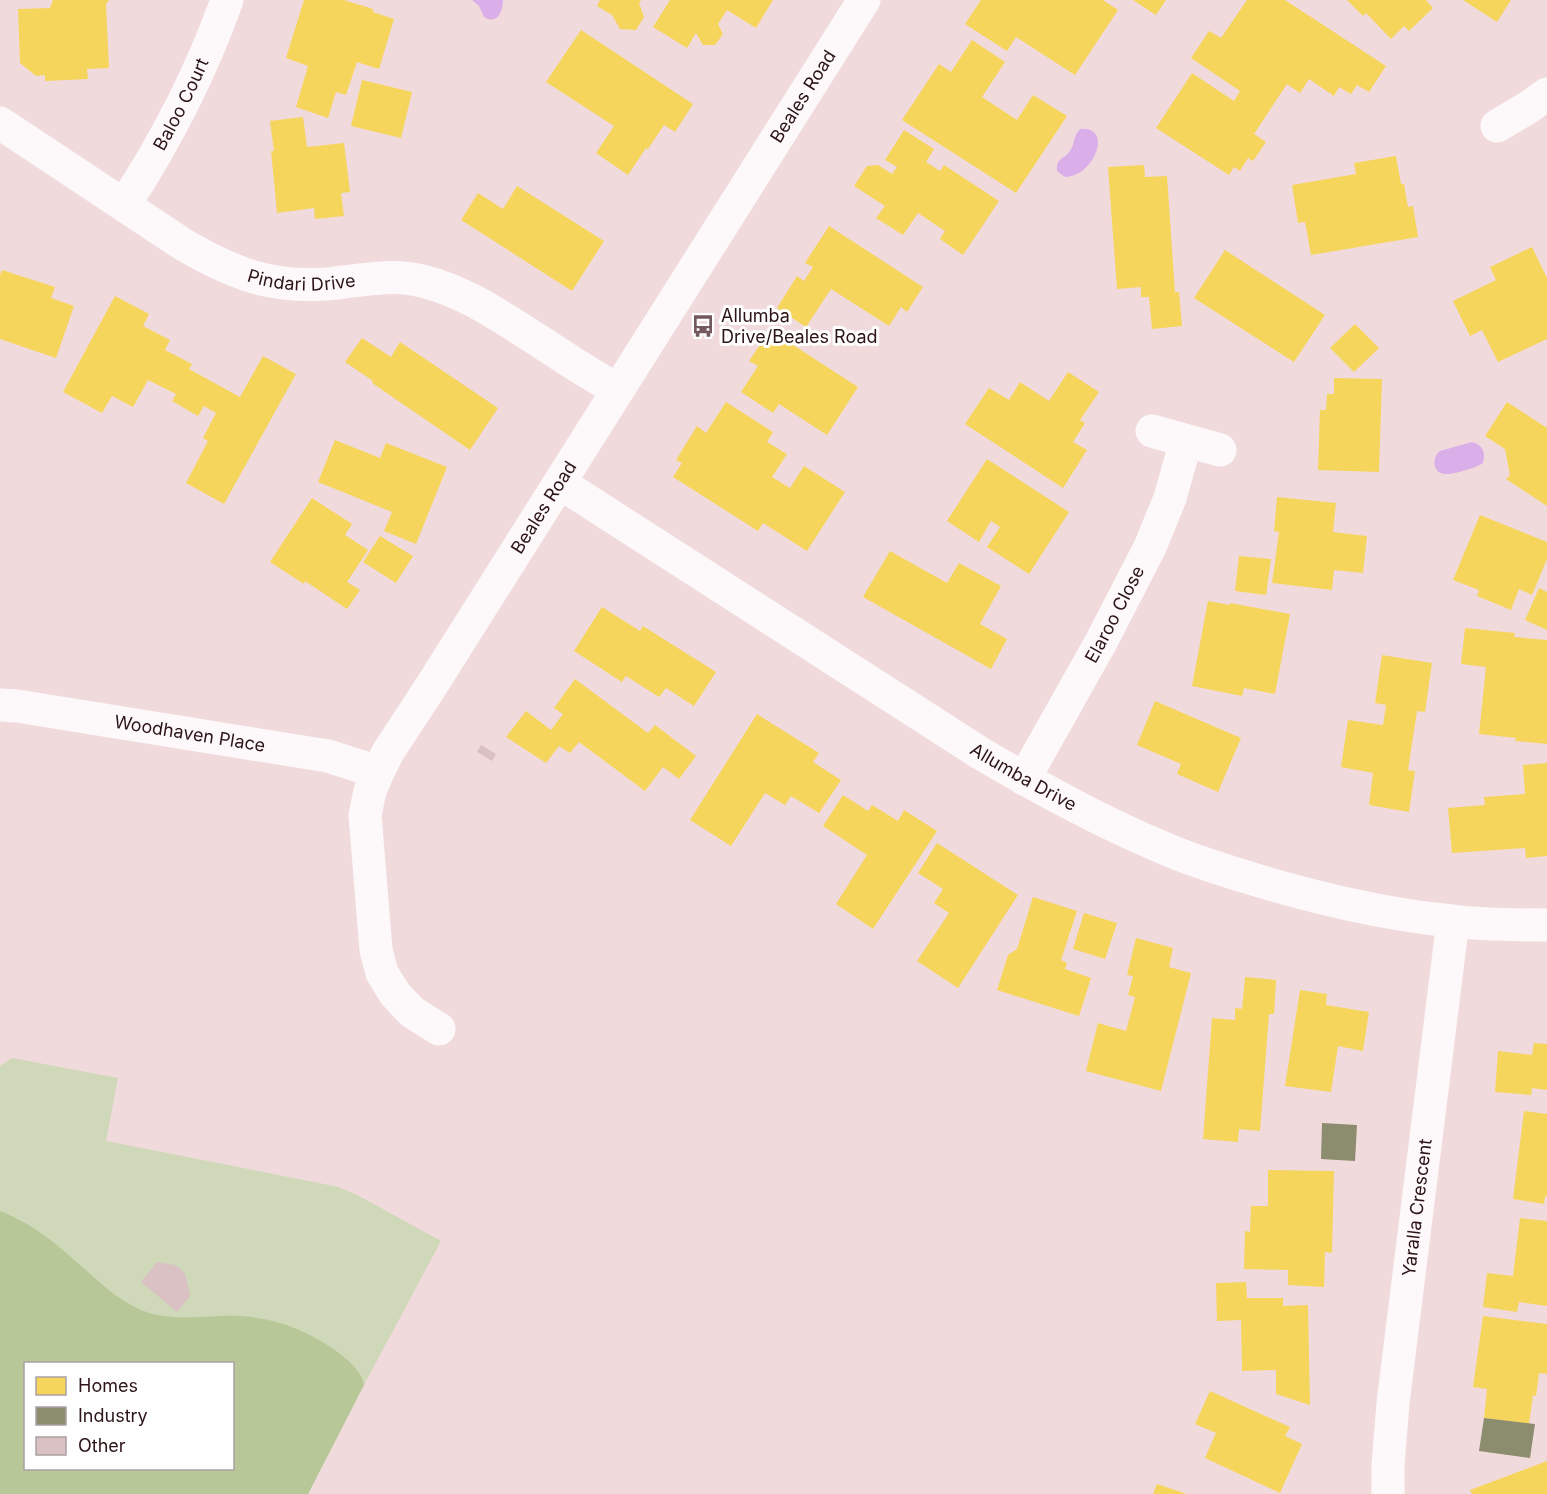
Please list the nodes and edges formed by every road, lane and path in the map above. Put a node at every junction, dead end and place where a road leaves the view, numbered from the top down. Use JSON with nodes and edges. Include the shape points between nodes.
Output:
{"nodes":[{"id":1,"x":227,"y":0,"type":"edge"},
{"id":2,"x":864,"y":0,"type":"edge"},
{"id":3,"x":1547,"y":94,"type":"edge"},
{"id":4,"x":0,"y":123,"type":"edge"},
{"id":5,"x":1497,"y":126,"type":"dead end"},
{"id":6,"x":124,"y":205,"type":"junction"},
{"id":7,"x":617,"y":390,"type":"junction"},
{"id":8,"x":1152,"y":431,"type":"dead end"},
{"id":9,"x":1186,"y":441,"type":"junction"},
{"id":10,"x":1220,"y":450,"type":"dead end"},
{"id":11,"x":560,"y":483,"type":"junction"},
{"id":12,"x":0,"y":705,"type":"edge"},
{"id":13,"x":378,"y":772,"type":"junction"},
{"id":14,"x":1024,"y":779,"type":"junction"},
{"id":15,"x":1453,"y":921,"type":"junction"},
{"id":16,"x":1547,"y":925,"type":"edge"},
{"id":17,"x":439,"y":1029,"type":"dead end"},
{"id":18,"x":1388,"y":1494,"type":"edge"}],
"edges":[{"from":1,"to":6,"type":"street","name":"Baloo Court","via":[[187,98]]},
{"from":2,"to":7,"type":"street","name":"Beales Road"},
{"from":3,"to":5,"type":"street"},
{"from":4,"to":6,"type":"street","name":"Pindari Drive"},
{"from":6,"to":7,"type":"street","name":"Pindari Drive","via":[[213,262],[271,282],[301,285],[393,278],[420,280],[449,289],[502,317]]},
{"from":7,"to":11,"type":"street","name":"Beales Road"},
{"from":8,"to":9,"type":"street"},
{"from":9,"to":10,"type":"street"},
{"from":9,"to":14,"type":"street","name":"Elaroo Close","via":[[1170,498],[1142,563]]},
{"from":11,"to":13,"type":"street","name":"Beales Road"},
{"from":11,"to":14,"type":"street","name":"Allumba Drive"},
{"from":12,"to":13,"type":"street","name":"Woodhaven Place","via":[[328,756]]},
{"from":13,"to":17,"type":"street","name":"Beales Road","via":[[365,814],[376,950],[382,973],[395,994],[412,1012]]},
{"from":14,"to":15,"type":"street","name":"Allumba Drive","via":[[1122,830],[1214,867],[1318,897]]},
{"from":15,"to":16,"type":"street","name":"Allumba Drive"},
{"from":15,"to":18,"type":"street","name":"Yaralla Crescent","via":[[1393,1402]]}]}
